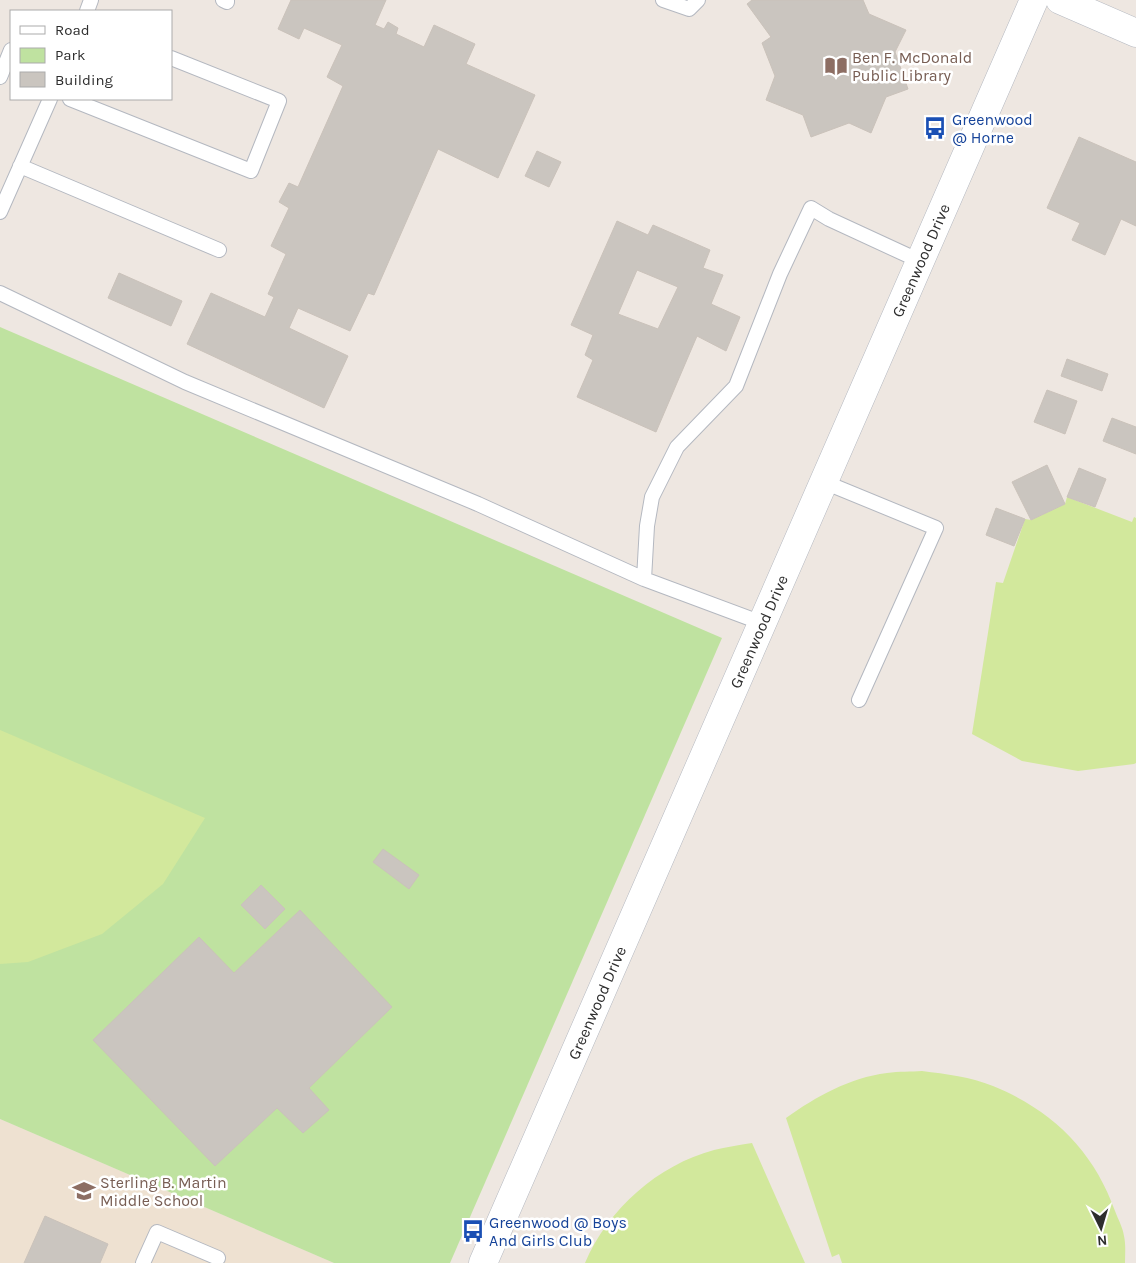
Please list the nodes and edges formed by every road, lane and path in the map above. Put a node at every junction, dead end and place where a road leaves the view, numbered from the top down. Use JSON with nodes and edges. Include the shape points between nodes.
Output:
{"nodes":[{"id":1,"x":223,"y":0,"type":"edge"},
{"id":2,"x":227,"y":0,"type":"edge"},
{"id":3,"x":663,"y":0,"type":"edge"},
{"id":4,"x":698,"y":0,"type":"edge"},
{"id":5,"x":1034,"y":0,"type":"edge"},
{"id":6,"x":1060,"y":0,"type":"edge"},
{"id":7,"x":1136,"y":33,"type":"edge"},
{"id":8,"x":10,"y":52,"type":"edge"},
{"id":9,"x":172,"y":58,"type":"edge"},
{"id":10,"x":0,"y":77,"type":"edge"},
{"id":11,"x":50,"y":100,"type":"edge"},
{"id":12,"x":73,"y":100,"type":"edge"},
{"id":13,"x":20,"y":166,"type":"junction"},
{"id":14,"x":0,"y":212,"type":"edge"},
{"id":15,"x":220,"y":250,"type":"dead end"},
{"id":16,"x":920,"y":261,"type":"junction"},
{"id":17,"x":0,"y":293,"type":"edge"},
{"id":18,"x":824,"y":482,"type":"junction"},
{"id":19,"x":644,"y":579,"type":"junction"},
{"id":20,"x":762,"y":623,"type":"junction"},
{"id":21,"x":859,"y":700,"type":"dead end"},
{"id":22,"x":221,"y":1261,"type":"edge"},
{"id":23,"x":143,"y":1263,"type":"edge"},
{"id":24,"x":483,"y":1263,"type":"edge"}],
"edges":[{"from":1,"to":2,"type":"lane"},
{"from":3,"to":4,"type":"lane","via":[[689,9]]},
{"from":5,"to":16,"type":"main road","name":"Greenwood Drive"},
{"from":6,"to":7,"type":"main road"},
{"from":8,"to":10,"type":"lane"},
{"from":9,"to":12,"type":"lane","via":[[279,101],[251,171]]},
{"from":11,"to":13,"type":"lane"},
{"from":13,"to":14,"type":"lane"},
{"from":13,"to":15,"type":"lane"},
{"from":16,"to":18,"type":"main road","name":"Greenwood Drive"},
{"from":16,"to":19,"type":"lane","via":[[811,208],[780,274],[736,386],[677,447],[652,497]]},
{"from":17,"to":19,"type":"lane","via":[[185,382],[478,504]]},
{"from":18,"to":20,"type":"main road","name":"Greenwood Drive"},
{"from":18,"to":21,"type":"lane","via":[[936,528]]},
{"from":19,"to":20,"type":"lane"},
{"from":20,"to":24,"type":"main road","name":"Greenwood Drive"},
{"from":22,"to":23,"type":"lane","via":[[157,1232]]}]}
